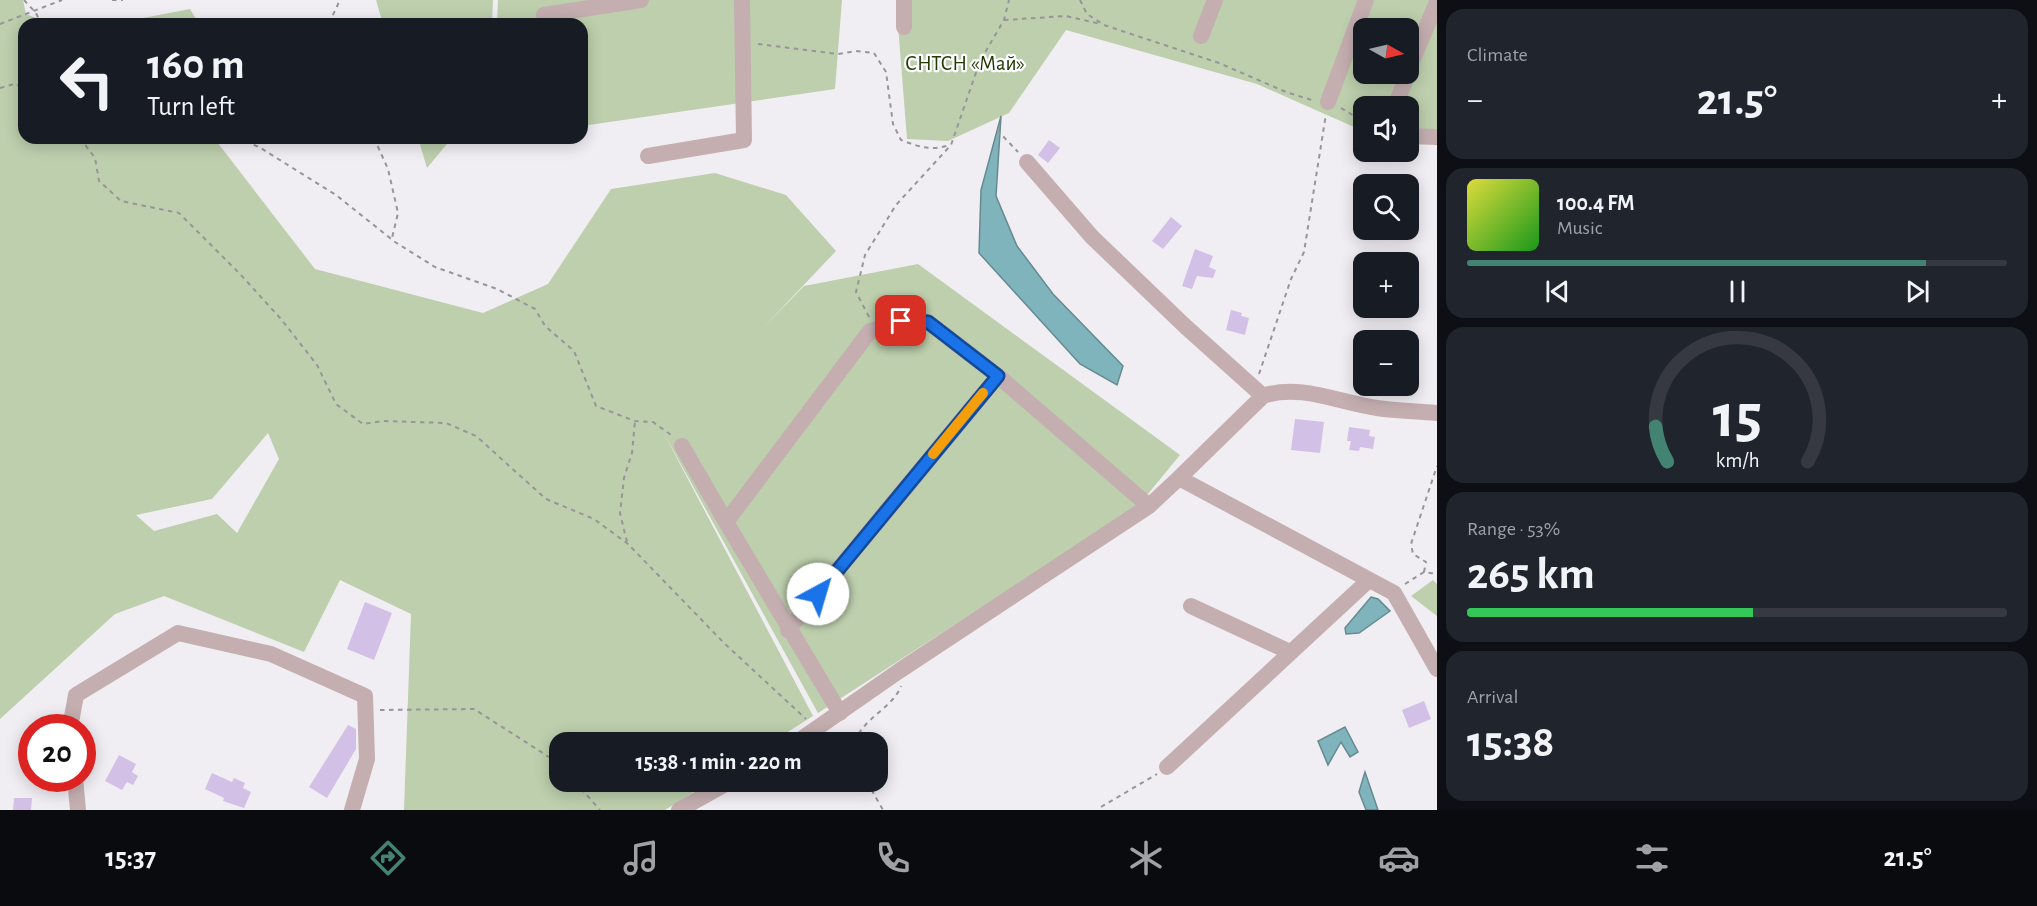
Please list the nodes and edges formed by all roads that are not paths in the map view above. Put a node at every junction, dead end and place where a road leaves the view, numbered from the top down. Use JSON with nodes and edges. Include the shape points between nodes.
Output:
{"nodes":[{"id":1,"x":641,"y":0,"type":"edge"},
{"id":2,"x":742,"y":0,"type":"edge"},
{"id":3,"x":904,"y":0,"type":"edge"},
{"id":4,"x":1215,"y":0,"type":"edge"},
{"id":5,"x":1366,"y":0,"type":"edge"},
{"id":6,"x":1437,"y":2,"type":"edge"},
{"id":7,"x":544,"y":15,"type":"dead end"},
{"id":8,"x":904,"y":27,"type":"dead end"},
{"id":9,"x":1201,"y":36,"type":"dead end"},
{"id":10,"x":1419,"y":46,"type":"edge"},
{"id":11,"x":1328,"y":102,"type":"road end"},
{"id":12,"x":1419,"y":136,"type":"edge"},
{"id":13,"x":1437,"y":137,"type":"edge"},
{"id":14,"x":648,"y":156,"type":"dead end"},
{"id":15,"x":1027,"y":162,"type":"road end"},
{"id":16,"x":998,"y":376,"type":"junction"},
{"id":17,"x":1258,"y":391,"type":"junction"},
{"id":18,"x":1437,"y":413,"type":"edge"},
{"id":19,"x":682,"y":446,"type":"road end"},
{"id":20,"x":1179,"y":478,"type":"junction"},
{"id":21,"x":1149,"y":506,"type":"junction"},
{"id":22,"x":726,"y":522,"type":"junction"},
{"id":23,"x":1369,"y":580,"type":"junction"},
{"id":24,"x":1191,"y":606,"type":"dead end"},
{"id":25,"x":788,"y":630,"type":"junction"},
{"id":26,"x":1290,"y":652,"type":"junction"},
{"id":27,"x":1437,"y":669,"type":"edge"},
{"id":28,"x":73,"y":714,"type":"edge"},
{"id":29,"x":840,"y":714,"type":"junction"},
{"id":30,"x":813,"y":732,"type":"edge"},
{"id":31,"x":1167,"y":767,"type":"road end"},
{"id":32,"x":76,"y":792,"type":"edge"},
{"id":33,"x":711,"y":792,"type":"edge"},
{"id":34,"x":78,"y":810,"type":"edge"},
{"id":35,"x":352,"y":810,"type":"edge"},
{"id":36,"x":679,"y":810,"type":"edge"}],
"edges":[{"from":1,"to":7,"type":"street"},
{"from":2,"to":14,"type":"street","via":[[744,140]]},
{"from":3,"to":8,"type":"street"},
{"from":4,"to":9,"type":"street"},
{"from":5,"to":11,"type":"street"},
{"from":6,"to":10,"type":"street"},
{"from":12,"to":13,"type":"street"},
{"from":15,"to":17,"type":"street","via":[[1092,237]]},
{"from":16,"to":21,"type":"street"},
{"from":16,"to":22,"type":"street","via":[[928,322],[901,321],[870,331]]},
{"from":16,"to":25,"type":"street"},
{"from":17,"to":18,"type":"street","via":[[1293,390],[1377,408]]},
{"from":17,"to":20,"type":"street"},
{"from":19,"to":22,"type":"street"},
{"from":20,"to":21,"type":"street"},
{"from":20,"to":23,"type":"street"},
{"from":21,"to":29,"type":"street"},
{"from":22,"to":25,"type":"street"},
{"from":23,"to":26,"type":"street"},
{"from":23,"to":27,"type":"street","via":[[1394,593]]},
{"from":24,"to":26,"type":"street"},
{"from":25,"to":29,"type":"street"},
{"from":26,"to":31,"type":"street"},
{"from":28,"to":35,"type":"street","via":[[76,695],[178,633],[271,654],[365,696],[367,759]]},
{"from":29,"to":30,"type":"street"},
{"from":32,"to":34,"type":"street"},
{"from":33,"to":36,"type":"street"}]}
